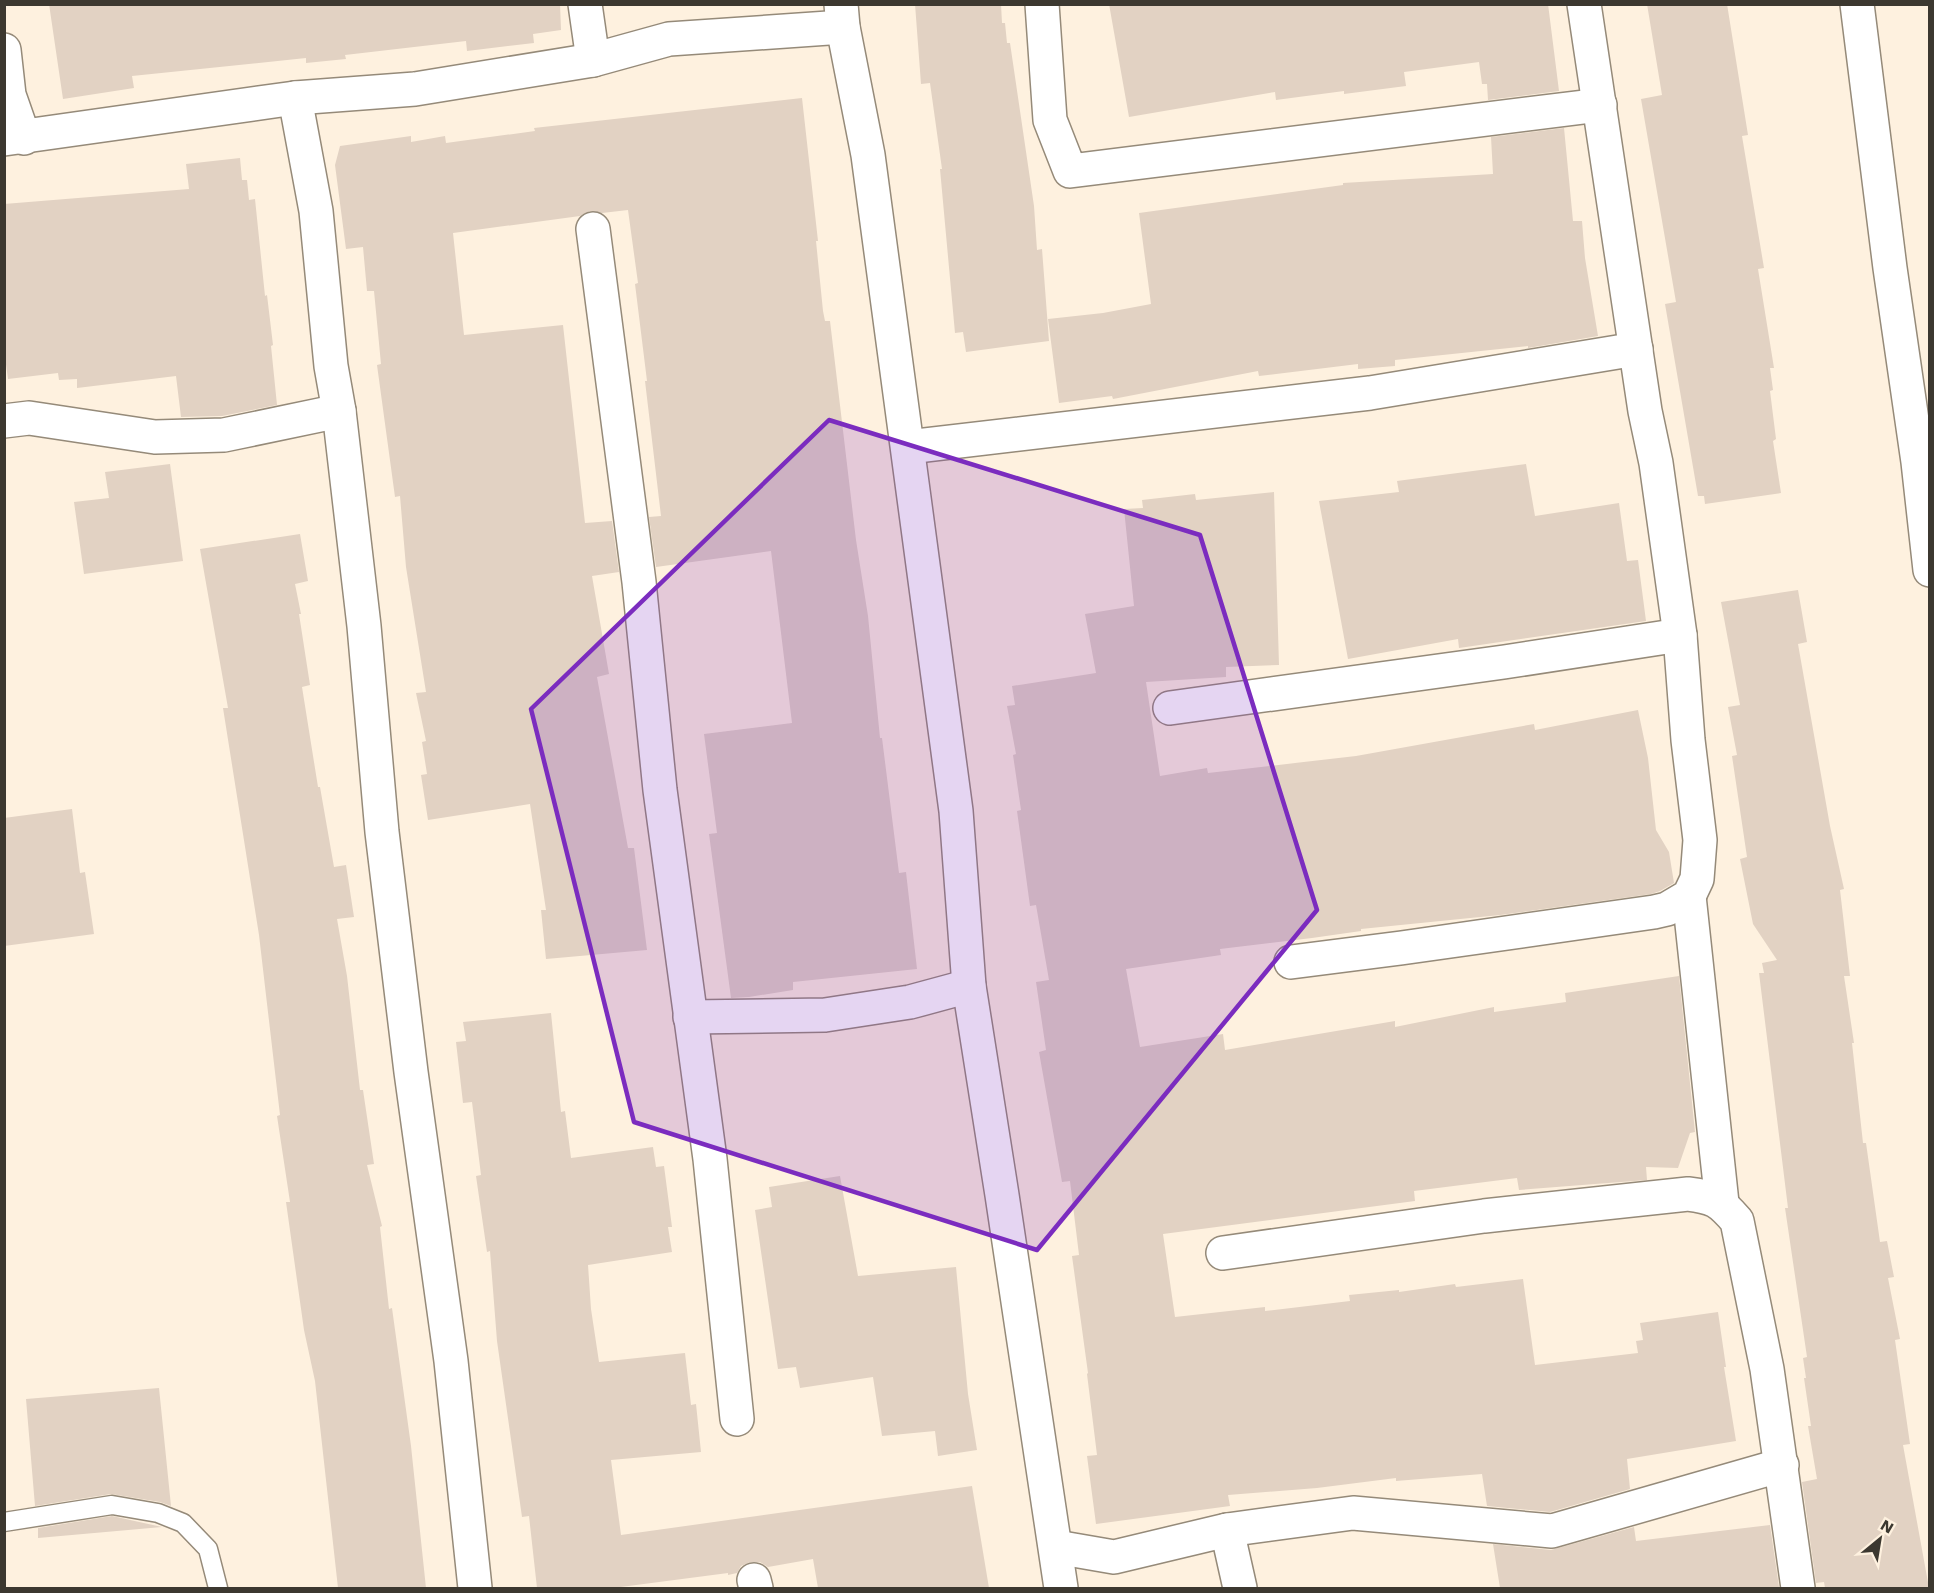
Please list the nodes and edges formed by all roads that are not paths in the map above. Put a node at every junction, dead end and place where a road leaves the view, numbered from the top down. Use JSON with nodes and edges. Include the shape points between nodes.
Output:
{"nodes":[{"id":1,"x":585,"y":4,"type":"edge"},
{"id":2,"x":1042,"y":4,"type":"edge"},
{"id":3,"x":1584,"y":4,"type":"edge"},
{"id":4,"x":1857,"y":4,"type":"edge"},
{"id":5,"x":842,"y":16,"type":"edge"},
{"id":6,"x":4,"y":50,"type":"edge"},
{"id":7,"x":592,"y":60,"type":"junction"},
{"id":8,"x":296,"y":98,"type":"junction"},
{"id":9,"x":1600,"y":105,"type":"junction"},
{"id":10,"x":14,"y":139,"type":"edge"},
{"id":11,"x":593,"y":229,"type":"dead end"},
{"id":12,"x":1636,"y":349,"type":"junction"},
{"id":13,"x":339,"y":411,"type":"junction"},
{"id":14,"x":4,"y":421,"type":"edge"},
{"id":15,"x":908,"y":447,"type":"junction"},
{"id":16,"x":1924,"y":458,"type":"edge"},
{"id":17,"x":1929,"y":570,"type":"edge"},
{"id":18,"x":1680,"y":635,"type":"junction"},
{"id":19,"x":1170,"y":708,"type":"dead end"},
{"id":20,"x":1689,"y":896,"type":"junction"},
{"id":21,"x":1291,"y":962,"type":"dead end"},
{"id":22,"x":969,"y":986,"type":"junction"},
{"id":23,"x":690,"y":1017,"type":"junction"},
{"id":24,"x":1722,"y":1203,"type":"junction"},
{"id":25,"x":1223,"y":1253,"type":"dead end"},
{"id":26,"x":737,"y":1419,"type":"dead end"},
{"id":27,"x":1782,"y":1465,"type":"junction"},
{"id":28,"x":4,"y":1522,"type":"edge"},
{"id":29,"x":1227,"y":1530,"type":"junction"},
{"id":30,"x":1056,"y":1547,"type":"junction"},
{"id":31,"x":218,"y":1588,"type":"edge"},
{"id":32,"x":475,"y":1588,"type":"edge"},
{"id":33,"x":1061,"y":1588,"type":"edge"},
{"id":34,"x":1240,"y":1588,"type":"edge"},
{"id":35,"x":1798,"y":1588,"type":"edge"}],
"edges":[{"from":1,"to":7,"type":"street"},
{"from":2,"to":9,"type":"street","via":[[1050,120],[1070,171]]},
{"from":3,"to":9,"type":"street"},
{"from":4,"to":16,"type":"street","via":[[1890,268]]},
{"from":5,"to":7,"type":"street","via":[[669,39]]},
{"from":5,"to":15,"type":"street","via":[[868,155]]},
{"from":6,"to":10,"type":"street"},
{"from":7,"to":8,"type":"street","via":[[416,89]]},
{"from":8,"to":10,"type":"street"},
{"from":8,"to":13,"type":"street","via":[[316,211]]},
{"from":9,"to":12,"type":"street"},
{"from":11,"to":23,"type":"street"},
{"from":12,"to":15,"type":"street","via":[[1370,393]]},
{"from":12,"to":18,"type":"street"},
{"from":13,"to":14,"type":"street","via":[[224,435],[155,437],[29,418]]},
{"from":13,"to":32,"type":"street","via":[[364,626],[382,832],[451,1361]]},
{"from":15,"to":22,"type":"street","via":[[956,812]]},
{"from":16,"to":17,"type":"street"},
{"from":18,"to":19,"type":"street"},
{"from":18,"to":20,"type":"street","via":[[1700,840],[1697,879]]},
{"from":20,"to":21,"type":"street","via":[[1654,912]]},
{"from":20,"to":24,"type":"street"},
{"from":22,"to":23,"type":"street","via":[[910,1002],[825,1015]]},
{"from":22,"to":30,"type":"street"},
{"from":23,"to":26,"type":"street","via":[[710,1159]]},
{"from":24,"to":25,"type":"street","via":[[1688,1194],[1484,1216]]},
{"from":24,"to":27,"type":"street","via":[[1737,1221]]},
{"from":27,"to":29,"type":"street","via":[[1552,1531],[1353,1514]]},
{"from":27,"to":35,"type":"street"},
{"from":28,"to":31,"type":"lane","via":[[112,1505],[158,1513],[183,1523],[208,1549]]},
{"from":29,"to":30,"type":"street","via":[[1114,1557]]},
{"from":29,"to":34,"type":"street"},
{"from":30,"to":33,"type":"street"}]}
